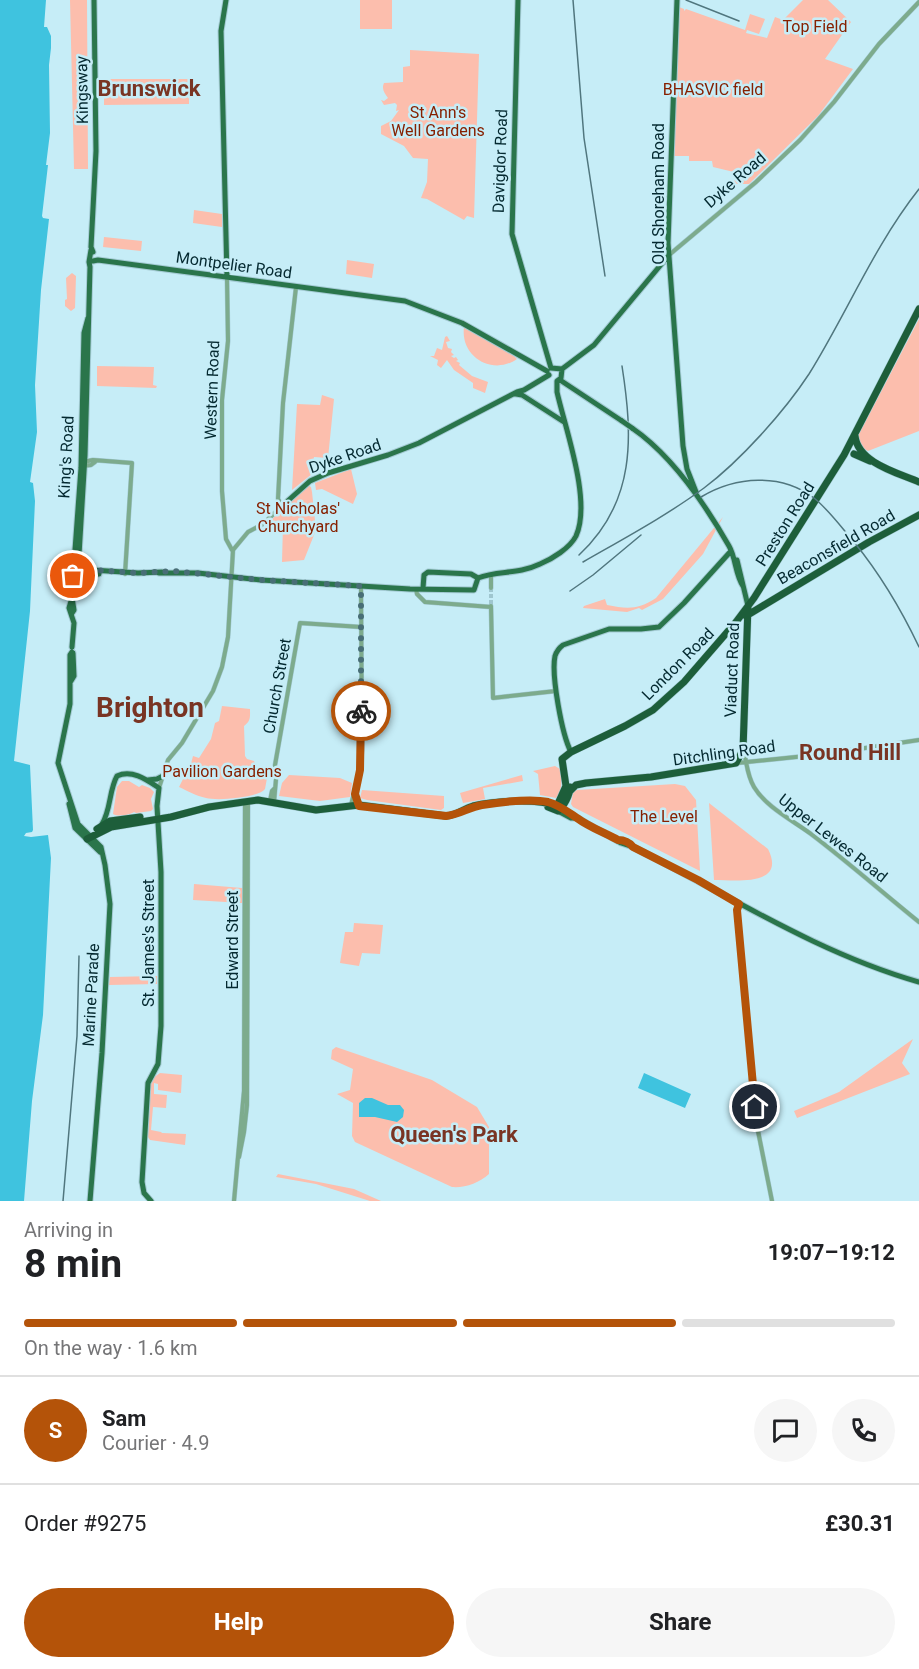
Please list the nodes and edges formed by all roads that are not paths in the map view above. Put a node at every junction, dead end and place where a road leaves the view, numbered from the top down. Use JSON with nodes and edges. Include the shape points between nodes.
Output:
{"nodes":[{"id":1,"x":94,"y":0,"type":"edge"},
{"id":2,"x":226,"y":0,"type":"edge"},
{"id":3,"x":518,"y":0,"type":"edge"},
{"id":4,"x":677,"y":0,"type":"edge"},
{"id":5,"x":919,"y":2,"type":"edge"},
{"id":6,"x":95,"y":180,"type":"joint"},
{"id":7,"x":668,"y":246,"type":"junction"},
{"id":8,"x":676,"y":248,"type":"junction"},
{"id":9,"x":669,"y":255,"type":"junction"},
{"id":10,"x":91,"y":264,"type":"junction"},
{"id":11,"x":227,"y":277,"type":"junction"},
{"id":12,"x":296,"y":287,"type":"junction"},
{"id":13,"x":919,"y":309,"type":"edge"},
{"id":14,"x":550,"y":371,"type":"junction"},
{"id":15,"x":560,"y":376,"type":"junction"},
{"id":16,"x":521,"y":393,"type":"junction"},
{"id":17,"x":560,"y":416,"type":"junction"},
{"id":18,"x":855,"y":433,"type":"junction"},
{"id":19,"x":861,"y":450,"type":"junction"},
{"id":20,"x":854,"y":454,"type":"junction"},
{"id":21,"x":844,"y":455,"type":"junction"},
{"id":22,"x":684,"y":460,"type":"junction"},
{"id":23,"x":873,"y":461,"type":"junction"},
{"id":24,"x":83,"y":464,"type":"junction"},
{"id":25,"x":681,"y":475,"type":"junction"},
{"id":26,"x":919,"y":482,"type":"edge"},
{"id":27,"x":696,"y":492,"type":"junction"},
{"id":28,"x":282,"y":506,"type":"junction"},
{"id":29,"x":919,"y":515,"type":"edge"},
{"id":30,"x":233,"y":550,"type":"junction"},
{"id":31,"x":732,"y":552,"type":"junction"},
{"id":32,"x":125,"y":573,"type":"junction"},
{"id":33,"x":74,"y":574,"type":"junction"},
{"id":34,"x":491,"y":575,"type":"junction"},
{"id":35,"x":230,"y":576,"type":"junction"},
{"id":36,"x":478,"y":578,"type":"junction"},
{"id":37,"x":361,"y":586,"type":"junction"},
{"id":38,"x":423,"y":588,"type":"junction"},
{"id":39,"x":491,"y":588,"type":"tunnel mouth"},
{"id":40,"x":416,"y":589,"type":"junction"},
{"id":41,"x":767,"y":604,"type":"junction"},
{"id":42,"x":748,"y":606,"type":"junction"},
{"id":43,"x":748,"y":615,"type":"junction"},
{"id":44,"x":736,"y":622,"type":"junction"},
{"id":45,"x":362,"y":627,"type":"junction"},
{"id":46,"x":556,"y":691,"type":"junction"},
{"id":47,"x":919,"y":740,"type":"edge"},
{"id":48,"x":743,"y":750,"type":"junction"},
{"id":49,"x":571,"y":752,"type":"junction"},
{"id":50,"x":563,"y":761,"type":"junction"},
{"id":51,"x":745,"y":762,"type":"junction"},
{"id":52,"x":736,"y":763,"type":"junction"},
{"id":53,"x":163,"y":776,"type":"junction"},
{"id":54,"x":147,"y":780,"type":"junction"},
{"id":55,"x":159,"y":788,"type":"junction"},
{"id":56,"x":570,"y":791,"type":"junction"},
{"id":57,"x":355,"y":794,"type":"junction"},
{"id":58,"x":69,"y":799,"type":"joint"},
{"id":59,"x":272,"y":803,"type":"junction"},
{"id":60,"x":247,"y":805,"type":"junction"},
{"id":61,"x":355,"y":806,"type":"junction"},
{"id":62,"x":559,"y":809,"type":"junction"},
{"id":63,"x":158,"y":816,"type":"junction"},
{"id":64,"x":106,"y":821,"type":"junction"},
{"id":65,"x":118,"y":825,"type":"junction"},
{"id":66,"x":89,"y":837,"type":"junction"},
{"id":67,"x":739,"y":904,"type":"junction"},
{"id":68,"x":919,"y":922,"type":"edge"},
{"id":69,"x":919,"y":982,"type":"edge"},
{"id":70,"x":245,"y":1078,"type":"junction"},
{"id":71,"x":90,"y":1201,"type":"edge"},
{"id":72,"x":151,"y":1201,"type":"edge"},
{"id":73,"x":234,"y":1201,"type":"edge"},
{"id":74,"x":772,"y":1201,"type":"edge"}],
"edges":[{"from":1,"to":6,"type":"main road","name":"Kingsway"},
{"from":2,"to":11,"type":"main road","name":"Western Road","via":[[221,31]]},
{"from":3,"to":14,"type":"main road","name":"Davigdor Road","via":[[512,234]]},
{"from":4,"to":7,"type":"main road","name":"Old Shoreham Road"},
{"from":5,"to":8,"type":"street","name":"Dyke Road","via":[[800,140]]},
{"from":6,"to":10,"type":"main road","name":"King's Road"},
{"from":7,"to":8,"type":"street"},
{"from":7,"to":9,"type":"main road","name":"Old Shoreham Road"},
{"from":8,"to":9,"type":"street","name":"Dyke Road"},
{"from":9,"to":15,"type":"main road","name":"Dyke Road","via":[[594,345]]},
{"from":9,"to":22,"type":"main road","name":"Old Shoreham Road"},
{"from":10,"to":11,"type":"main road","name":"Montpelier Road","via":[[98,260]]},
{"from":10,"to":24,"type":"main road","name":"King's Road"},
{"from":11,"to":12,"type":"main road","name":"Montpelier Road"},
{"from":11,"to":30,"type":"street","name":"Western Road","via":[[222,491],[226,539]]},
{"from":12,"to":14,"type":"main road","name":"Montpelier Road","via":[[405,301],[442,314]]},
{"from":12,"to":28,"type":"street","via":[[279,474],[278,499]]},
{"from":13,"to":18,"type":"highway"},
{"from":14,"to":15,"type":"main road"},
{"from":14,"to":15,"type":"main road"},
{"from":14,"to":16,"type":"main road","name":"Dyke Road"},
{"from":15,"to":17,"type":"main road","via":[[556,387]]},
{"from":15,"to":25,"type":"main road","bridge":true,"via":[[653,444]]},
{"from":16,"to":17,"type":"main road"},
{"from":16,"to":28,"type":"main road","name":"Dyke Road","via":[[419,443],[328,473],[310,482]]},
{"from":17,"to":34,"type":"main road","via":[[581,498],[578,530],[559,553],[541,564]]},
{"from":18,"to":19,"type":"highway"},
{"from":18,"to":21,"type":"highway"},
{"from":19,"to":20,"type":"highway"},
{"from":19,"to":23,"type":"highway"},
{"from":20,"to":21,"type":"highway"},
{"from":20,"to":23,"type":"highway"},
{"from":21,"to":42,"type":"highway","name":"Preston Road"},
{"from":22,"to":25,"type":"main road","name":"Old Shoreham Road"},
{"from":22,"to":27,"type":"main road","name":"Old Shoreham Road"},
{"from":23,"to":26,"type":"highway"},
{"from":24,"to":32,"type":"street","via":[[132,463]]},
{"from":24,"to":33,"type":"main road","name":"King's Road"},
{"from":25,"to":27,"type":"main road"},
{"from":27,"to":31,"type":"main road"},
{"from":28,"to":30,"type":"street","name":"Dyke Road","via":[[248,532]]},
{"from":29,"to":41,"type":"highway","name":"Beaconsfield Road"},
{"from":30,"to":35,"type":"street"},
{"from":31,"to":42,"type":"main road"},
{"from":31,"to":46,"type":"main road","via":[[656,628],[609,629],[562,645],[555,657]]},
{"from":32,"to":33,"type":"main road"},
{"from":32,"to":35,"type":"main road","via":[[173,571]]},
{"from":33,"to":58,"type":"main road","name":"King's Road","via":[[74,672],[58,763]]},
{"from":34,"to":36,"type":"main road"},
{"from":34,"to":39,"type":"street"},
{"from":35,"to":37,"type":"main road"},
{"from":35,"to":53,"type":"street","via":[[228,637],[220,673],[182,743],[168,760]]},
{"from":36,"to":38,"type":"main road","via":[[474,590]]},
{"from":36,"to":38,"type":"main road","via":[[435,571],[425,573]]},
{"from":37,"to":40,"type":"main road"},
{"from":37,"to":45,"type":"street"},
{"from":38,"to":40,"type":"main road"},
{"from":40,"to":46,"type":"street","via":[[425,602],[491,606],[494,699]]},
{"from":41,"to":42,"type":"highway","name":"Beaconsfield Road"},
{"from":41,"to":43,"type":"highway","name":"Beaconsfield Road"},
{"from":42,"to":43,"type":"highway","name":"Viaduct Road"},
{"from":42,"to":44,"type":"highway","name":"London Road"},
{"from":43,"to":44,"type":"highway","name":"London Road"},
{"from":43,"to":48,"type":"highway","name":"Viaduct Road"},
{"from":44,"to":49,"type":"highway","name":"London Road","via":[[654,710]]},
{"from":45,"to":57,"type":"street","via":[[362,750]]},
{"from":45,"to":59,"type":"street","name":"Church Street","via":[[300,623]]},
{"from":46,"to":49,"type":"main road"},
{"from":47,"to":51,"type":"street","name":"Ditchling Road"},
{"from":48,"to":51,"type":"street","name":"Viaduct Road"},
{"from":48,"to":52,"type":"highway"},
{"from":49,"to":50,"type":"highway","name":"London Road"},
{"from":50,"to":56,"type":"highway"},
{"from":50,"to":62,"type":"highway","via":[[566,786]]},
{"from":51,"to":52,"type":"street","name":"Ditchling Road"},
{"from":51,"to":68,"type":"street","name":"Upper Lewes Road","via":[[754,787],[766,801]]},
{"from":52,"to":56,"type":"highway","name":"Ditchling Road","via":[[586,783]]},
{"from":53,"to":54,"type":"main road"},
{"from":53,"to":55,"type":"street"},
{"from":54,"to":55,"type":"main road"},
{"from":54,"to":64,"type":"main road","via":[[126,773],[116,777]]},
{"from":55,"to":63,"type":"main road","name":"St. James's Street"},
{"from":56,"to":62,"type":"highway"},
{"from":57,"to":61,"type":"street"},
{"from":57,"to":61,"type":"street"},
{"from":58,"to":66,"type":"main road","name":"Marine Parade","via":[[78,824]]},
{"from":59,"to":60,"type":"highway"},
{"from":59,"to":61,"type":"highway","via":[[316,810]]},
{"from":60,"to":63,"type":"highway"},
{"from":60,"to":70,"type":"street","name":"Edward Street"},
{"from":60,"to":70,"type":"street","name":"Edward Street"},
{"from":61,"to":62,"type":"highway","via":[[441,815],[457,814],[475,806],[532,801]]},
{"from":62,"to":67,"type":"main road"},
{"from":63,"to":64,"type":"highway"},
{"from":63,"to":65,"type":"highway"},
{"from":63,"to":72,"type":"main road","name":"St. James's Street","via":[[163,939],[161,1026],[156,1068],[148,1083],[142,1187]]},
{"from":64,"to":65,"type":"main road"},
{"from":64,"to":66,"type":"highway"},
{"from":65,"to":66,"type":"highway"},
{"from":66,"to":71,"type":"main road","name":"Marine Parade","via":[[101,847],[110,909]]},
{"from":67,"to":69,"type":"main road","via":[[868,966]]},
{"from":67,"to":74,"type":"street","via":[[757,1126]]},
{"from":70,"to":73,"type":"street","via":[[244,1132]]}]}
